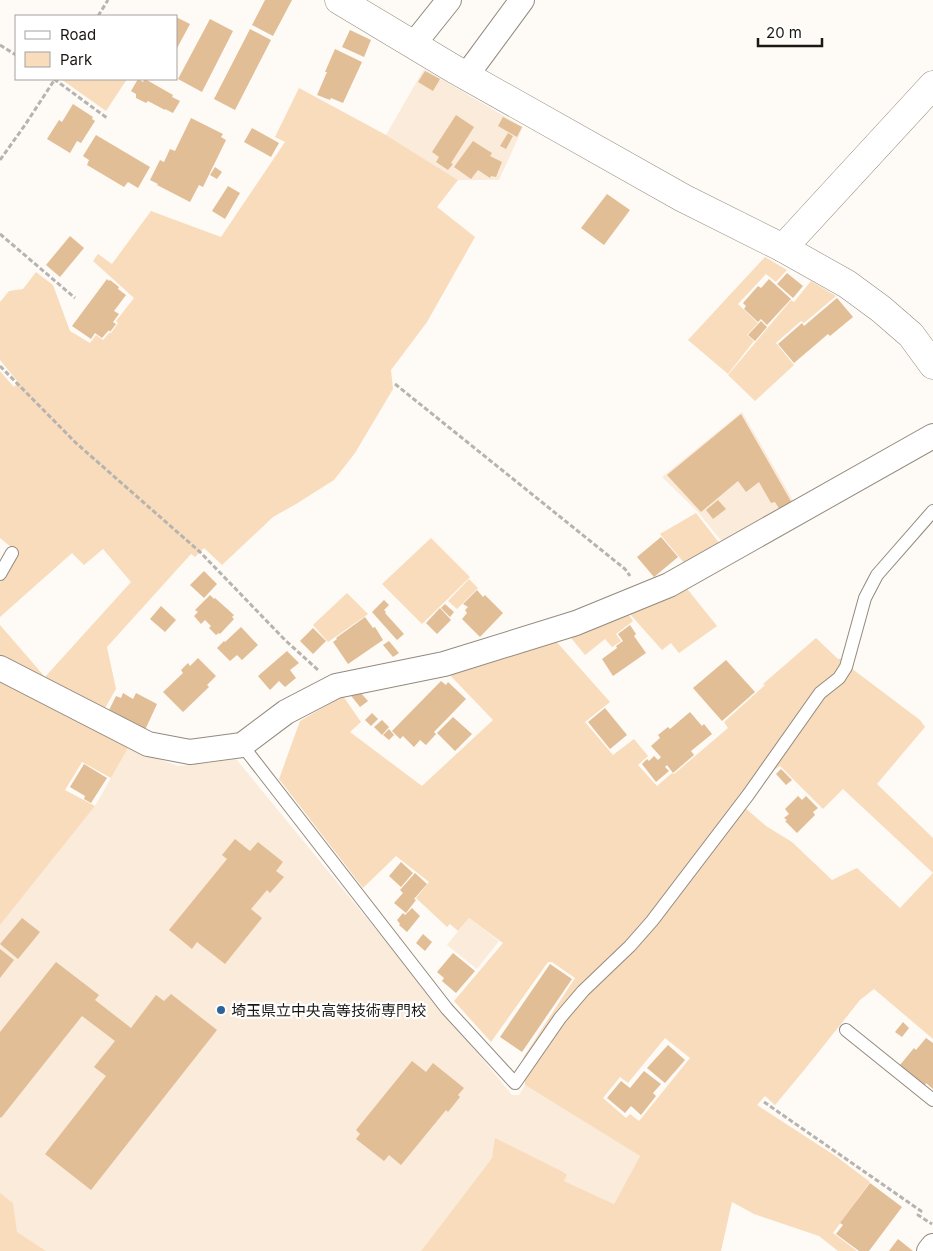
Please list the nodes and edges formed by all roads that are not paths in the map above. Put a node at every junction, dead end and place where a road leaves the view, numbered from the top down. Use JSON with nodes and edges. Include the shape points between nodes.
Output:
{"nodes":[{"id":1,"x":339,"y":0,"type":"edge"},
{"id":2,"x":449,"y":0,"type":"edge"},
{"id":3,"x":522,"y":0,"type":"edge"},
{"id":4,"x":413,"y":45,"type":"junction"},
{"id":5,"x":466,"y":76,"type":"junction"},
{"id":6,"x":933,"y":84,"type":"edge"},
{"id":7,"x":783,"y":248,"type":"junction"},
{"id":8,"x":933,"y":365,"type":"edge"},
{"id":9,"x":933,"y":436,"type":"edge"},
{"id":10,"x":933,"y":511,"type":"edge"},
{"id":11,"x":12,"y":553,"type":"dead end"},
{"id":12,"x":0,"y":574,"type":"edge"},
{"id":13,"x":0,"y":668,"type":"edge"},
{"id":14,"x":242,"y":745,"type":"junction"},
{"id":15,"x":846,"y":1030,"type":"dead end"},
{"id":16,"x":933,"y":1100,"type":"edge"},
{"id":17,"x":933,"y":1246,"type":"edge"},
{"id":18,"x":929,"y":1251,"type":"edge"}],
"edges":[{"from":1,"to":4,"type":"street"},
{"from":2,"to":4,"type":"street"},
{"from":3,"to":5,"type":"street"},
{"from":4,"to":5,"type":"street"},
{"from":5,"to":7,"type":"street","via":[[683,198]]},
{"from":6,"to":7,"type":"street"},
{"from":7,"to":8,"type":"street","via":[[847,284],[881,309],[911,335]]},
{"from":9,"to":14,"type":"street","via":[[669,585],[576,623],[444,664],[336,686],[286,712]]},
{"from":10,"to":14,"type":"lane","via":[[877,575],[865,598],[846,667],[839,678],[820,694],[652,921],[582,991],[515,1083],[447,1009]]},
{"from":11,"to":12,"type":"lane"},
{"from":13,"to":14,"type":"street","via":[[148,744],[190,752]]},
{"from":15,"to":16,"type":"lane"},
{"from":17,"to":18,"type":"street"}]}
